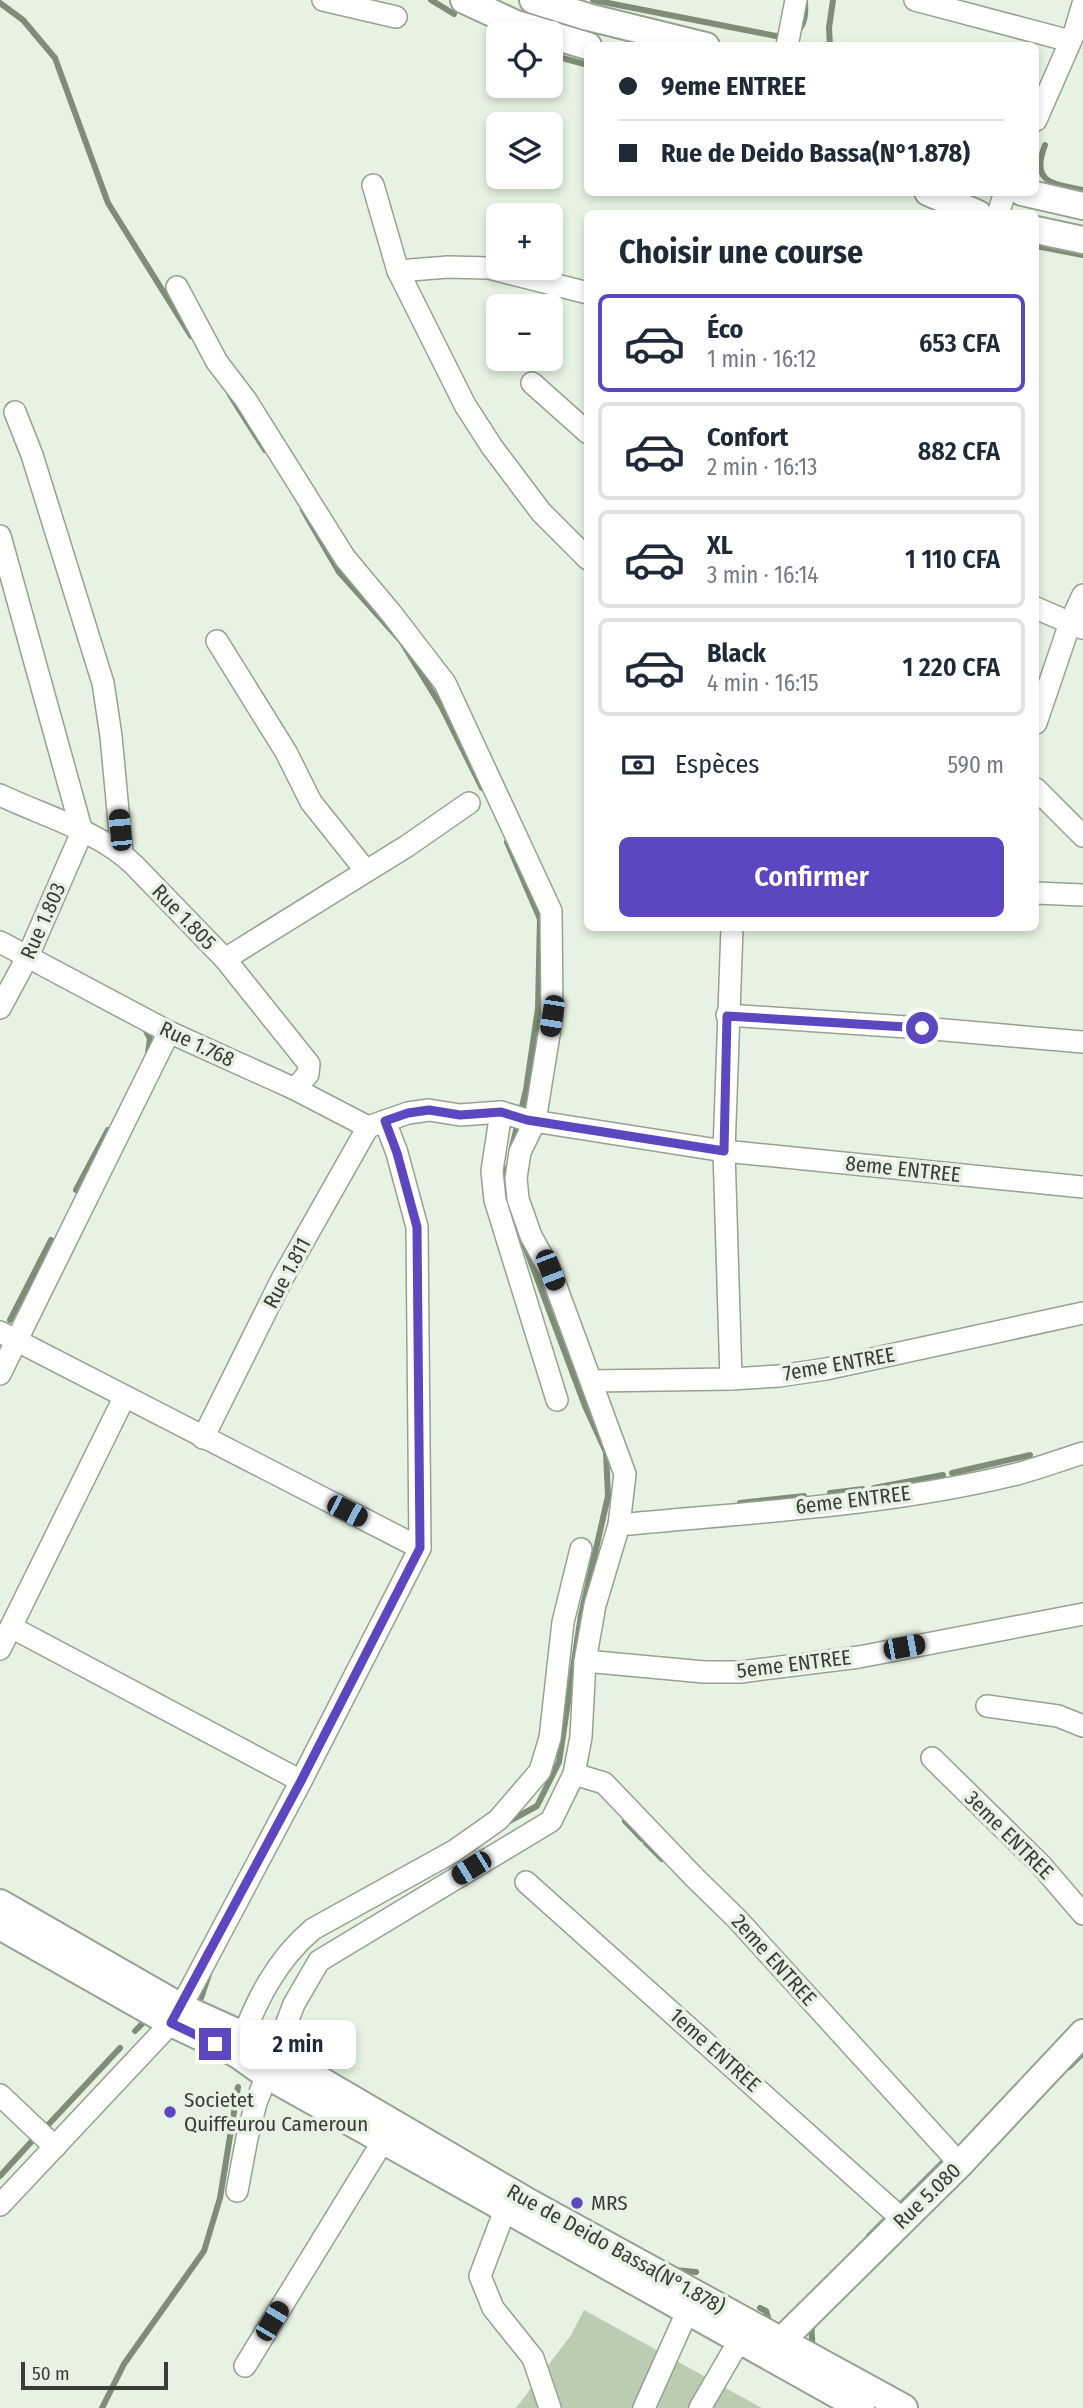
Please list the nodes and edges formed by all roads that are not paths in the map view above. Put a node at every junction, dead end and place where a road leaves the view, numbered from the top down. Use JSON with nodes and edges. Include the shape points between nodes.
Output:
{"nodes":[{"id":1,"x":323,"y":0,"type":"edge"},
{"id":2,"x":464,"y":0,"type":"edge"},
{"id":3,"x":533,"y":0,"type":"edge"},
{"id":4,"x":796,"y":0,"type":"edge"},
{"id":5,"x":915,"y":0,"type":"edge"},
{"id":6,"x":1083,"y":4,"type":"edge"},
{"id":7,"x":396,"y":17,"type":"dead end"},
{"id":8,"x":510,"y":21,"type":"edge"},
{"id":9,"x":1076,"y":35,"type":"edge"},
{"id":10,"x":563,"y":39,"type":"edge"},
{"id":11,"x":690,"y":42,"type":"edge"},
{"id":12,"x":788,"y":42,"type":"edge"},
{"id":13,"x":584,"y":45,"type":"edge"},
{"id":14,"x":1039,"y":114,"type":"edge"},
{"id":15,"x":373,"y":185,"type":"dead end"},
{"id":16,"x":937,"y":196,"type":"edge"},
{"id":17,"x":1039,"y":196,"type":"edge"},
{"id":18,"x":1083,"y":206,"type":"edge"},
{"id":19,"x":969,"y":210,"type":"edge"},
{"id":20,"x":1039,"y":231,"type":"edge"},
{"id":21,"x":1083,"y":240,"type":"edge"},
{"id":22,"x":398,"y":271,"type":"junction"},
{"id":23,"x":177,"y":287,"type":"dead end"},
{"id":24,"x":584,"y":291,"type":"edge"},
{"id":25,"x":532,"y":383,"type":"dead end"},
{"id":26,"x":15,"y":412,"type":"dead end"},
{"id":27,"x":584,"y":424,"type":"edge"},
{"id":28,"x":0,"y":536,"type":"edge"},
{"id":29,"x":584,"y":555,"type":"edge"},
{"id":30,"x":1083,"y":595,"type":"edge"},
{"id":31,"x":1039,"y":609,"type":"edge"},
{"id":32,"x":1077,"y":626,"type":"edge"},
{"id":33,"x":217,"y":641,"type":"dead end"},
{"id":34,"x":1039,"y":716,"type":"edge"},
{"id":35,"x":1039,"y":792,"type":"edge"},
{"id":36,"x":0,"y":795,"type":"edge"},
{"id":37,"x":469,"y":803,"type":"dead end"},
{"id":38,"x":82,"y":832,"type":"junction"},
{"id":39,"x":1083,"y":836,"type":"edge"},
{"id":40,"x":122,"y":853,"type":"junction"},
{"id":41,"x":366,"y":871,"type":"junction"},
{"id":42,"x":1039,"y":893,"type":"edge"},
{"id":43,"x":1083,"y":895,"type":"edge"},
{"id":44,"x":732,"y":931,"type":"edge"},
{"id":45,"x":0,"y":942,"type":"edge"},
{"id":46,"x":28,"y":956,"type":"junction"},
{"id":47,"x":225,"y":959,"type":"junction"},
{"id":48,"x":0,"y":1008,"type":"edge"},
{"id":49,"x":727,"y":1016,"type":"junction"},
{"id":50,"x":169,"y":1032,"type":"junction"},
{"id":51,"x":1083,"y":1042,"type":"edge"},
{"id":52,"x":295,"y":1089,"type":"junction"},
{"id":53,"x":519,"y":1117,"type":"junction"},
{"id":54,"x":376,"y":1124,"type":"junction"},
{"id":55,"x":724,"y":1151,"type":"junction"},
{"id":56,"x":1083,"y":1187,"type":"edge"},
{"id":57,"x":1083,"y":1313,"type":"edge"},
{"id":58,"x":8,"y":1336,"type":"edge"},
{"id":59,"x":0,"y":1374,"type":"edge"},
{"id":60,"x":731,"y":1379,"type":"junction"},
{"id":61,"x":592,"y":1381,"type":"junction"},
{"id":62,"x":124,"y":1398,"type":"junction"},
{"id":63,"x":557,"y":1400,"type":"dead end"},
{"id":64,"x":203,"y":1438,"type":"junction"},
{"id":65,"x":1083,"y":1453,"type":"edge"},
{"id":66,"x":620,"y":1525,"type":"junction"},
{"id":67,"x":420,"y":1548,"type":"junction"},
{"id":68,"x":581,"y":1549,"type":"dead end"},
{"id":69,"x":1083,"y":1614,"type":"edge"},
{"id":70,"x":11,"y":1627,"type":"junction"},
{"id":71,"x":0,"y":1649,"type":"edge"},
{"id":72,"x":585,"y":1661,"type":"junction"},
{"id":73,"x":987,"y":1706,"type":"dead end"},
{"id":74,"x":1083,"y":1726,"type":"edge"},
{"id":75,"x":932,"y":1758,"type":"dead end"},
{"id":76,"x":574,"y":1774,"type":"junction"},
{"id":77,"x":301,"y":1781,"type":"junction"},
{"id":78,"x":526,"y":1882,"type":"dead end"},
{"id":79,"x":0,"y":1903,"type":"edge"},
{"id":80,"x":1083,"y":1914,"type":"edge"},
{"id":81,"x":0,"y":1926,"type":"edge"},
{"id":82,"x":176,"y":2015,"type":"junction"},
{"id":83,"x":1083,"y":2033,"type":"edge"},
{"id":84,"x":240,"y":2045,"type":"junction"},
{"id":85,"x":272,"y":2064,"type":"junction"},
{"id":86,"x":0,"y":2095,"type":"edge"},
{"id":87,"x":383,"y":2141,"type":"junction"},
{"id":88,"x":55,"y":2147,"type":"junction"},
{"id":89,"x":960,"y":2164,"type":"junction"},
{"id":90,"x":237,"y":2191,"type":"dead end"},
{"id":91,"x":0,"y":2205,"type":"edge"},
{"id":92,"x":519,"y":2210,"type":"junction"},
{"id":93,"x":903,"y":2220,"type":"junction"},
{"id":94,"x":687,"y":2312,"type":"junction"},
{"id":95,"x":740,"y":2341,"type":"junction"},
{"id":96,"x":777,"y":2350,"type":"junction"},
{"id":97,"x":245,"y":2366,"type":"dead end"},
{"id":98,"x":858,"y":2407,"type":"edge"},
{"id":99,"x":550,"y":2408,"type":"edge"},
{"id":100,"x":644,"y":2408,"type":"edge"},
{"id":101,"x":700,"y":2408,"type":"edge"},
{"id":102,"x":904,"y":2408,"type":"edge"}],
"edges":[{"from":1,"to":7,"type":"street"},
{"from":2,"to":8,"type":"main road"},
{"from":3,"to":11,"type":"main road"},
{"from":4,"to":12,"type":"street"},
{"from":5,"to":9,"type":"street"},
{"from":6,"to":9,"type":"street"},
{"from":9,"to":14,"type":"street"},
{"from":10,"to":13,"type":"main road"},
{"from":15,"to":22,"type":"street"},
{"from":16,"to":19,"type":"main road"},
{"from":17,"to":18,"type":"main road"},
{"from":20,"to":21,"type":"main road"},
{"from":22,"to":24,"type":"street","via":[[489,268]]},
{"from":22,"to":29,"type":"street","via":[[465,405],[492,447],[541,512]]},
{"from":23,"to":53,"type":"street","via":[[217,362],[246,400],[345,558],[445,683],[540,883],[551,911],[552,1016]]},
{"from":25,"to":27,"type":"street"},
{"from":26,"to":40,"type":"street","via":[[103,683]]},
{"from":28,"to":38,"type":"street"},
{"from":30,"to":32,"type":"street"},
{"from":31,"to":32,"type":"street"},
{"from":32,"to":34,"type":"street"},
{"from":33,"to":41,"type":"street","via":[[286,752],[311,802]]},
{"from":35,"to":39,"type":"street"},
{"from":36,"to":38,"type":"street","name":"Rue 1.805"},
{"from":37,"to":41,"type":"street"},
{"from":38,"to":40,"type":"street","name":"Rue 1.805"},
{"from":38,"to":46,"type":"street","name":"Rue 1.803"},
{"from":40,"to":47,"type":"street","name":"Rue 1.805"},
{"from":41,"to":47,"type":"street"},
{"from":42,"to":43,"type":"street"},
{"from":44,"to":49,"type":"street"},
{"from":45,"to":46,"type":"street","name":"Rue 1.768"},
{"from":46,"to":48,"type":"street","name":"Rue 1.803"},
{"from":46,"to":50,"type":"street","name":"Rue 1.768"},
{"from":47,"to":52,"type":"street","name":"Rue 1.805","via":[[309,1064]]},
{"from":49,"to":51,"type":"street"},
{"from":49,"to":55,"type":"street"},
{"from":50,"to":52,"type":"street","name":"Rue 1.768"},
{"from":50,"to":58,"type":"street"},
{"from":52,"to":54,"type":"street","name":"Rue 1.768"},
{"from":53,"to":54,"type":"street","name":"8eme ENTREE","via":[[429,1110]]},
{"from":53,"to":55,"type":"street","name":"8eme ENTREE"},
{"from":53,"to":61,"type":"street","via":[[518,1199]]},
{"from":53,"to":63,"type":"street","via":[[492,1171],[495,1200]]},
{"from":54,"to":64,"type":"street","name":"Rue 1.811","via":[[282,1279]]},
{"from":54,"to":67,"type":"street","via":[[397,1153],[417,1227]]},
{"from":55,"to":56,"type":"street","name":"8eme ENTREE"},
{"from":55,"to":60,"type":"street"},
{"from":57,"to":60,"type":"street","name":"7eme ENTREE","via":[[826,1369]]},
{"from":58,"to":59,"type":"street"},
{"from":58,"to":62,"type":"street"},
{"from":60,"to":61,"type":"street","name":"7eme ENTREE"},
{"from":61,"to":66,"type":"street","via":[[625,1474]]},
{"from":62,"to":64,"type":"street"},
{"from":62,"to":70,"type":"street"},
{"from":64,"to":67,"type":"street"},
{"from":65,"to":66,"type":"street","name":"6eme ENTREE","via":[[1019,1474],[863,1501]]},
{"from":66,"to":72,"type":"street","via":[[595,1605]]},
{"from":67,"to":77,"type":"street"},
{"from":68,"to":84,"type":"street","via":[[562,1622],[551,1738],[540,1771],[498,1820],[443,1858],[313,1929],[295,1944],[258,1997]]},
{"from":69,"to":72,"type":"street","name":"5eme ENTREE","via":[[859,1657],[740,1672]]},
{"from":70,"to":71,"type":"street"},
{"from":70,"to":77,"type":"street"},
{"from":72,"to":76,"type":"street"},
{"from":73,"to":74,"type":"street","via":[[1058,1716]]},
{"from":75,"to":80,"type":"street","name":"3eme ENTREE","via":[[1041,1865]]},
{"from":76,"to":85,"type":"street","via":[[551,1821],[319,1961],[294,2004]]},
{"from":76,"to":89,"type":"street","name":"2eme ENTREE","via":[[604,1783],[737,1919]]},
{"from":77,"to":82,"type":"street"},
{"from":78,"to":93,"type":"street","name":"1eme ENTREE"},
{"from":79,"to":82,"type":"main road","name":"Rue de Deido Bassa(N°1.878)"},
{"from":81,"to":82,"type":"main road","name":"Rue de Deido Bassa(N°1.878)"},
{"from":82,"to":84,"type":"main road","name":"Rue de Deido Bassa(N°1.878)"},
{"from":82,"to":88,"type":"street"},
{"from":83,"to":89,"type":"main road","name":"Rue 5.080"},
{"from":84,"to":85,"type":"main road","name":"Rue de Deido Bassa(N°1.878)"},
{"from":85,"to":87,"type":"main road","name":"Rue de Deido Bassa(N°1.878)"},
{"from":85,"to":90,"type":"street","via":[[256,2103]]},
{"from":85,"to":92,"type":"main road","name":"Rue de Deido Bassa(N°1.878)"},
{"from":86,"to":88,"type":"street"},
{"from":87,"to":92,"type":"main road","name":"Rue de Deido Bassa(N°1.878)"},
{"from":87,"to":97,"type":"street"},
{"from":88,"to":91,"type":"street"},
{"from":89,"to":93,"type":"main road","name":"Rue 5.080"},
{"from":92,"to":94,"type":"main road","name":"Rue de Deido Bassa(N°1.878)"},
{"from":92,"to":96,"type":"main road","name":"Rue de Deido Bassa(N°1.878)"},
{"from":92,"to":99,"type":"street","via":[[480,2276],[493,2308],[533,2358]]},
{"from":93,"to":96,"type":"main road","name":"Rue 5.080"},
{"from":94,"to":95,"type":"main road","name":"Rue de Deido Bassa(N°1.878)"},
{"from":94,"to":100,"type":"street"},
{"from":95,"to":96,"type":"main road","name":"Rue de Deido Bassa(N°1.878)"},
{"from":95,"to":101,"type":"street"},
{"from":96,"to":98,"type":"main road","name":"Rue de Deido Bassa(N°1.878)"},
{"from":96,"to":102,"type":"main road","name":"Rue de Deido Bassa(N°1.878)"}]}
